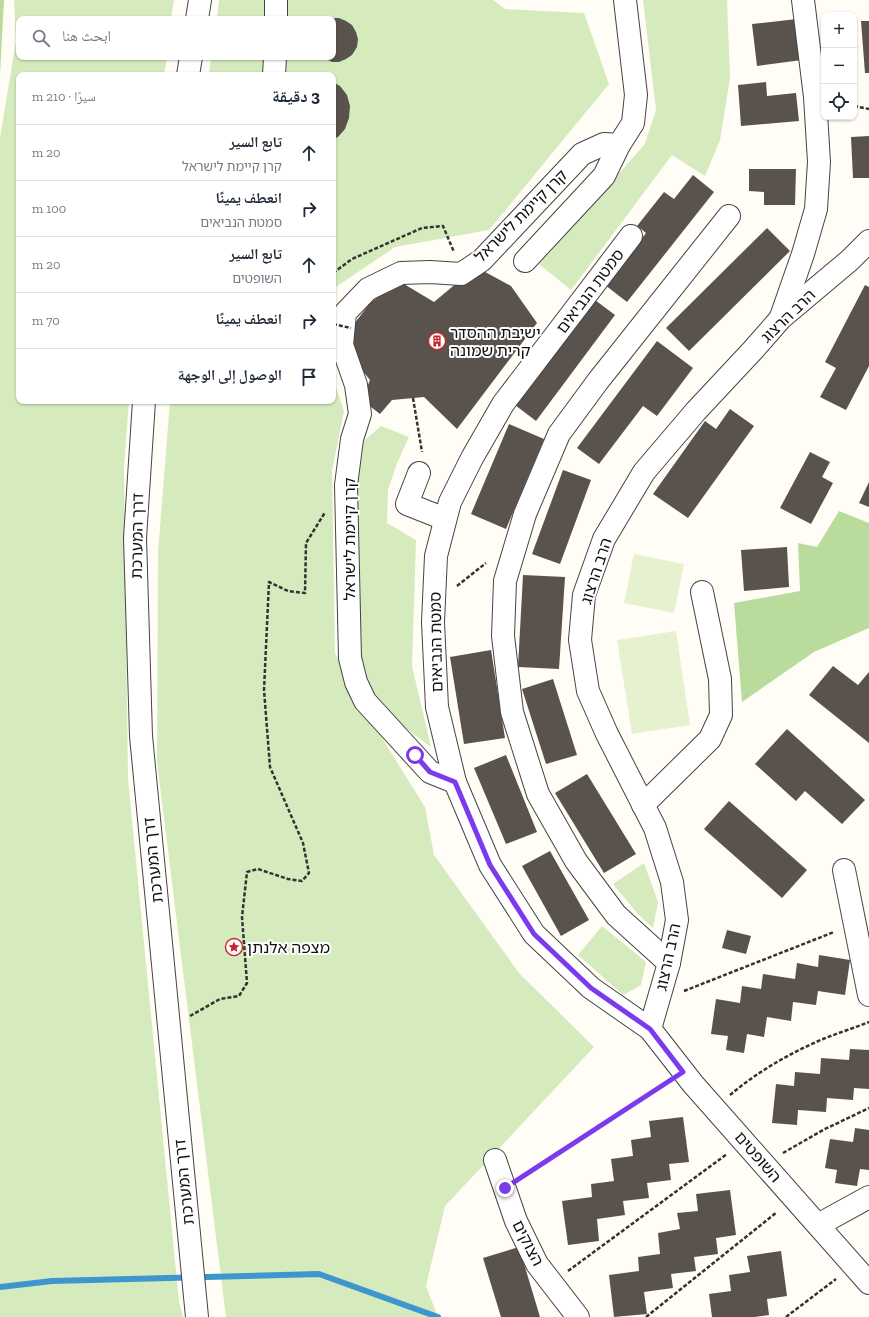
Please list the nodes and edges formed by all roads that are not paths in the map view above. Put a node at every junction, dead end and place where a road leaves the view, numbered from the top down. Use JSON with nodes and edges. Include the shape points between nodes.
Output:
{"nodes":[{"id":1,"x":200,"y":0,"type":"edge"},
{"id":2,"x":276,"y":0,"type":"edge"},
{"id":3,"x":625,"y":0,"type":"edge"},
{"id":4,"x":803,"y":0,"type":"edge"},
{"id":5,"x":197,"y":16,"type":"edge"},
{"id":6,"x":276,"y":16,"type":"edge"},
{"id":7,"x":190,"y":60,"type":"edge"},
{"id":8,"x":275,"y":60,"type":"edge"},
{"id":9,"x":188,"y":72,"type":"edge"},
{"id":10,"x":274,"y":72,"type":"edge"},
{"id":11,"x":619,"y":145,"type":"junction"},
{"id":12,"x":729,"y":216,"type":"dead end"},
{"id":13,"x":631,"y":236,"type":"dead end"},
{"id":14,"x":869,"y":241,"type":"edge"},
{"id":15,"x":525,"y":261,"type":"dead end"},
{"id":16,"x":781,"y":318,"type":"junction"},
{"id":17,"x":144,"y":404,"type":"edge"},
{"id":18,"x":419,"y":473,"type":"road end"},
{"id":19,"x":445,"y":519,"type":"junction"},
{"id":20,"x":702,"y":592,"type":"dead end"},
{"id":21,"x":455,"y":782,"type":"junction"},
{"id":22,"x":643,"y":806,"type":"junction"},
{"id":23,"x":844,"y":870,"type":"dead end"},
{"id":24,"x":669,"y":963,"type":"junction"},
{"id":25,"x":869,"y":996,"type":"edge"},
{"id":26,"x":650,"y":1029,"type":"junction"},
{"id":27,"x":495,"y":1160,"type":"dead end"},
{"id":28,"x":869,"y":1197,"type":"edge"},
{"id":29,"x":818,"y":1225,"type":"junction"},
{"id":30,"x":869,"y":1283,"type":"edge"},
{"id":31,"x":197,"y":1317,"type":"edge"},
{"id":32,"x":578,"y":1317,"type":"edge"}],
"edges":[{"from":1,"to":5,"type":"street"},
{"from":2,"to":6,"type":"street"},
{"from":3,"to":11,"type":"street","via":[[636,95],[633,123]]},
{"from":4,"to":16,"type":"street","via":[[815,97],[818,186],[816,209]]},
{"from":7,"to":9,"type":"street"},
{"from":8,"to":10,"type":"street"},
{"from":11,"to":15,"type":"street","via":[[604,176]]},
{"from":11,"to":21,"type":"street","name":"קרן קיימת לישראל","via":[[604,144],[582,154],[482,260],[461,274],[401,273],[368,290],[345,313],[342,345],[356,385],[360,414],[352,439],[346,485],[350,658],[356,682],[365,701],[430,772]]},
{"from":12,"to":24,"type":"street","via":[[559,434],[525,514],[505,581],[503,636],[512,712],[538,794],[576,861],[616,915]]},
{"from":13,"to":19,"type":"street","name":"סמטת הנביאים","via":[[503,404],[469,464],[450,502]]},
{"from":14,"to":16,"type":"street","name":"הרב הרצוג"},
{"from":16,"to":22,"type":"street","name":"הרב הרצוג","via":[[644,472],[604,539],[584,595],[580,640],[588,691]]},
{"from":17,"to":31,"type":"street","name":"דרך המערכת","via":[[135,538],[141,736]]},
{"from":18,"to":19,"type":"street","via":[[407,504]]},
{"from":19,"to":21,"type":"street","name":"סמטת הנביאים","via":[[436,556],[433,622],[437,707]]},
{"from":20,"to":22,"type":"street","via":[[720,679],[721,715],[710,739]]},
{"from":21,"to":26,"type":"street","name":"סמטת הנביאים","via":[[490,865],[534,934],[591,988]]},
{"from":22,"to":24,"type":"street","name":"הרב הרצוג","via":[[655,828],[672,882],[677,920]]},
{"from":23,"to":25,"type":"street"},
{"from":24,"to":26,"type":"street","name":"הרב הרצוג"},
{"from":26,"to":29,"type":"street","name":"השופטים","via":[[683,1072]]},
{"from":27,"to":32,"type":"street","name":"הצוקים","via":[[516,1221],[537,1264]]},
{"from":28,"to":29,"type":"street"},
{"from":29,"to":30,"type":"street","name":"השופטים"}]}
